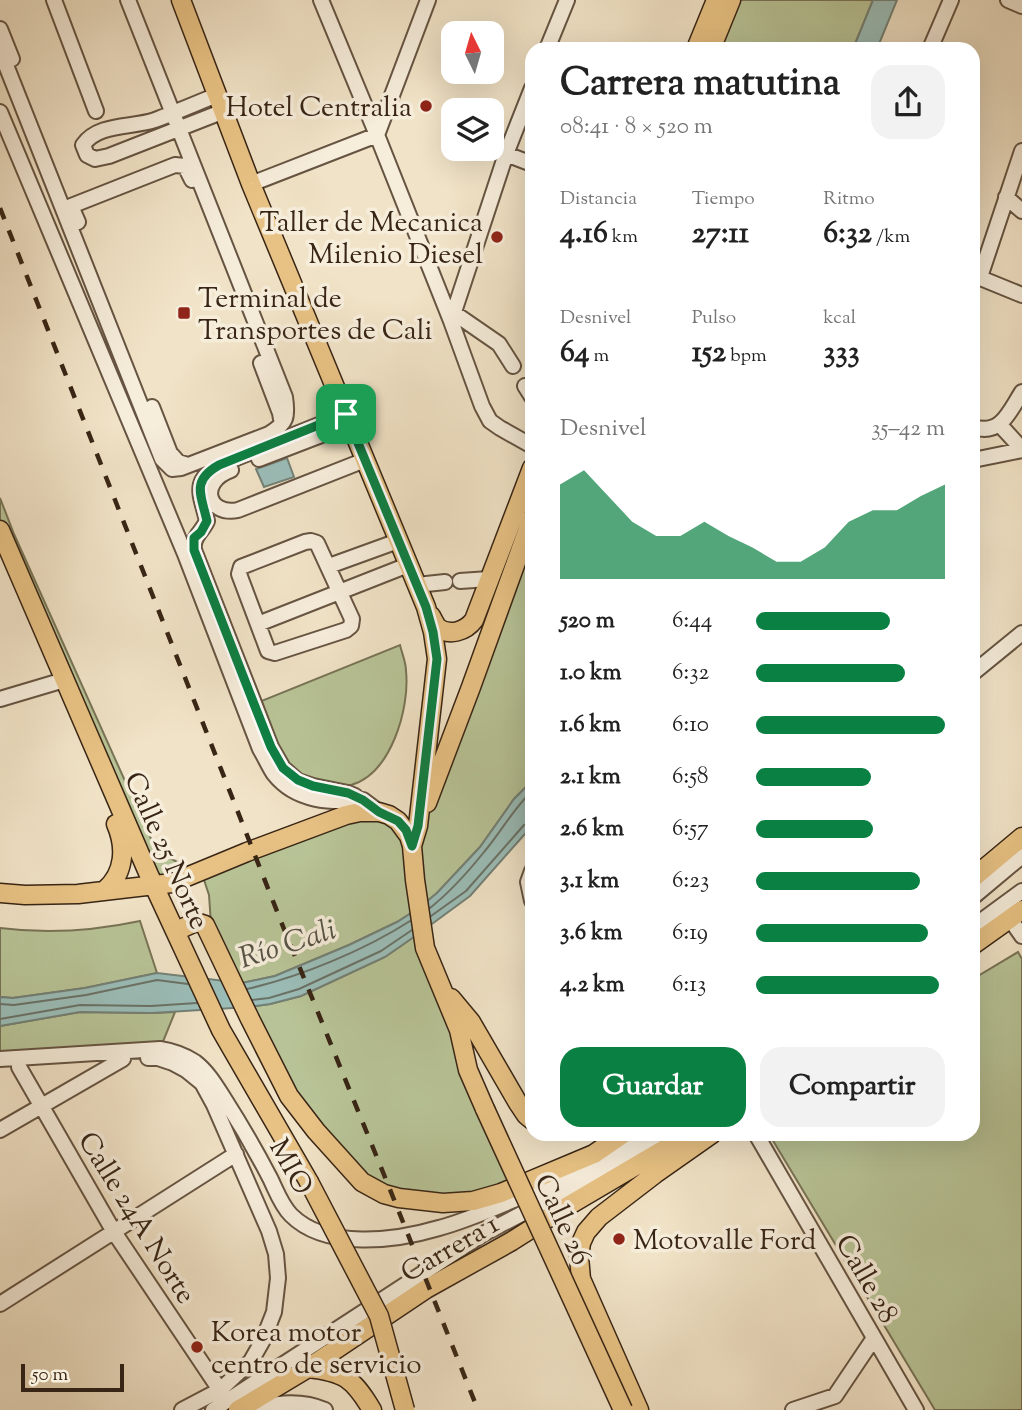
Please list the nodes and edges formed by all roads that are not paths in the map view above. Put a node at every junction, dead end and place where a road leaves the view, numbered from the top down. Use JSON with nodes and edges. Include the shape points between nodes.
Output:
{"nodes":[{"id":1,"x":54,"y":0,"type":"edge"},
{"id":2,"x":128,"y":0,"type":"edge"},
{"id":3,"x":181,"y":0,"type":"edge"},
{"id":4,"x":321,"y":0,"type":"edge"},
{"id":5,"x":428,"y":0,"type":"edge"},
{"id":6,"x":567,"y":0,"type":"edge"},
{"id":7,"x":716,"y":0,"type":"edge"},
{"id":8,"x":731,"y":0,"type":"edge"},
{"id":9,"x":951,"y":0,"type":"edge"},
{"id":10,"x":1008,"y":0,"type":"edge"},
{"id":11,"x":1022,"y":6,"type":"edge"},
{"id":12,"x":0,"y":29,"type":"edge"},
{"id":13,"x":550,"y":42,"type":"edge"},
{"id":14,"x":699,"y":42,"type":"edge"},
{"id":15,"x":714,"y":42,"type":"edge"},
{"id":16,"x":933,"y":42,"type":"edge"},
{"id":17,"x":0,"y":50,"type":"edge"},
{"id":18,"x":221,"y":103,"type":"junction"},
{"id":19,"x":525,"y":106,"type":"edge"},
{"id":20,"x":96,"y":111,"type":"dead end"},
{"id":21,"x":0,"y":112,"type":"edge"},
{"id":22,"x":377,"y":135,"type":"junction"},
{"id":23,"x":1022,"y":151,"type":"edge"},
{"id":24,"x":506,"y":155,"type":"junction"},
{"id":25,"x":525,"y":162,"type":"edge"},
{"id":26,"x":251,"y":184,"type":"junction"},
{"id":27,"x":1006,"y":197,"type":"junction"},
{"id":28,"x":71,"y":206,"type":"junction"},
{"id":29,"x":1022,"y":211,"type":"edge"},
{"id":30,"x":980,"y":265,"type":"edge"},
{"id":31,"x":980,"y":278,"type":"edge"},
{"id":32,"x":1022,"y":295,"type":"edge"},
{"id":33,"x":452,"y":317,"type":"junction"},
{"id":34,"x":513,"y":366,"type":"dead end"},
{"id":35,"x":1022,"y":392,"type":"edge"},
{"id":36,"x":348,"y":419,"type":"junction"},
{"id":37,"x":1000,"y":425,"type":"junction"},
{"id":38,"x":277,"y":429,"type":"junction"},
{"id":39,"x":980,"y":429,"type":"edge"},
{"id":40,"x":525,"y":442,"type":"edge"},
{"id":41,"x":1022,"y":449,"type":"edge"},
{"id":42,"x":980,"y":458,"type":"edge"},
{"id":43,"x":365,"y":460,"type":"junction"},
{"id":44,"x":188,"y":465,"type":"junction"},
{"id":45,"x":525,"y":486,"type":"edge"},
{"id":46,"x":525,"y":537,"type":"edge"},
{"id":47,"x":2,"y":541,"type":"edge"},
{"id":48,"x":398,"y":541,"type":"junction"},
{"id":49,"x":408,"y":565,"type":"junction"},
{"id":50,"x":329,"y":566,"type":"junction"},
{"id":51,"x":489,"y":579,"type":"junction"},
{"id":52,"x":460,"y":581,"type":"dead end"},
{"id":53,"x":445,"y":582,"type":"dead end"},
{"id":54,"x":417,"y":584,"type":"junction"},
{"id":55,"x":340,"y":592,"type":"junction"},
{"id":56,"x":426,"y":607,"type":"junction"},
{"id":57,"x":258,"y":624,"type":"junction"},
{"id":58,"x":1022,"y":633,"type":"edge"},
{"id":59,"x":980,"y":667,"type":"edge"},
{"id":60,"x":64,"y":680,"type":"junction"},
{"id":61,"x":0,"y":699,"type":"edge"},
{"id":62,"x":111,"y":789,"type":"junction"},
{"id":63,"x":363,"y":800,"type":"junction"},
{"id":64,"x":379,"y":812,"type":"junction"},
{"id":65,"x":418,"y":826,"type":"junction"},
{"id":66,"x":1022,"y":837,"type":"edge"},
{"id":67,"x":412,"y":846,"type":"junction"},
{"id":68,"x":1022,"y":856,"type":"edge"},
{"id":69,"x":980,"y":870,"type":"edge"},
{"id":70,"x":154,"y":886,"type":"junction"},
{"id":71,"x":105,"y":890,"type":"junction"},
{"id":72,"x":980,"y":891,"type":"edge"},
{"id":73,"x":1022,"y":891,"type":"edge"},
{"id":74,"x":0,"y":893,"type":"edge"},
{"id":75,"x":1016,"y":914,"type":"edge"},
{"id":76,"x":980,"y":922,"type":"edge"},
{"id":77,"x":177,"y":934,"type":"junction"},
{"id":78,"x":1022,"y":936,"type":"edge"},
{"id":79,"x":980,"y":939,"type":"edge"},
{"id":80,"x":438,"y":981,"type":"junction"},
{"id":81,"x":0,"y":1059,"type":"edge"},
{"id":82,"x":123,"y":1059,"type":"junction"},
{"id":83,"x":19,"y":1066,"type":"junction"},
{"id":84,"x":0,"y":1068,"type":"edge"},
{"id":85,"x":43,"y":1106,"type":"junction"},
{"id":86,"x":525,"y":1114,"type":"edge"},
{"id":87,"x":0,"y":1130,"type":"edge"},
{"id":88,"x":613,"y":1141,"type":"edge"},
{"id":89,"x":630,"y":1141,"type":"edge"},
{"id":90,"x":651,"y":1141,"type":"edge"},
{"id":91,"x":678,"y":1141,"type":"edge"},
{"id":92,"x":702,"y":1141,"type":"edge"},
{"id":93,"x":760,"y":1141,"type":"edge"},
{"id":94,"x":236,"y":1154,"type":"junction"},
{"id":95,"x":114,"y":1232,"type":"junction"},
{"id":96,"x":0,"y":1304,"type":"edge"},
{"id":97,"x":874,"y":1338,"type":"junction"},
{"id":98,"x":307,"y":1368,"type":"junction"},
{"id":99,"x":220,"y":1390,"type":"junction"},
{"id":100,"x":837,"y":1403,"type":"edge"},
{"id":101,"x":182,"y":1410,"type":"edge"},
{"id":102,"x":213,"y":1410,"type":"edge"},
{"id":103,"x":238,"y":1410,"type":"edge"},
{"id":104,"x":325,"y":1410,"type":"edge"},
{"id":105,"x":372,"y":1410,"type":"edge"},
{"id":106,"x":405,"y":1410,"type":"edge"},
{"id":107,"x":623,"y":1410,"type":"edge"},
{"id":108,"x":639,"y":1410,"type":"edge"},
{"id":109,"x":793,"y":1410,"type":"edge"},
{"id":110,"x":916,"y":1410,"type":"edge"}],
"edges":[{"from":1,"to":20,"type":"street"},
{"from":2,"to":38,"type":"street","via":[[285,397],[287,414]]},
{"from":3,"to":18,"type":"main road"},
{"from":4,"to":22,"type":"street"},
{"from":5,"to":22,"type":"street"},
{"from":6,"to":13,"type":"street"},
{"from":7,"to":14,"type":"main road"},
{"from":8,"to":15,"type":"main road"},
{"from":9,"to":16,"type":"street"},
{"from":10,"to":11,"type":"street"},
{"from":12,"to":28,"type":"street"},
{"from":17,"to":44,"type":"street","via":[[162,459],[172,469]]},
{"from":18,"to":18,"type":"street","via":[[109,156],[95,159],[83,145],[89,137],[119,127]]},
{"from":18,"to":26,"type":"main road"},
{"from":19,"to":24,"type":"street"},
{"from":21,"to":63,"type":"street","via":[[185,554],[260,749],[274,774],[293,791],[310,798]]},
{"from":22,"to":26,"type":"street"},
{"from":22,"to":33,"type":"street"},
{"from":23,"to":27,"type":"street"},
{"from":24,"to":25,"type":"street"},
{"from":24,"to":33,"type":"street"},
{"from":26,"to":36,"type":"main road"},
{"from":27,"to":29,"type":"street"},
{"from":27,"to":30,"type":"street"},
{"from":28,"to":38,"type":"street","via":[[174,165],[185,166],[281,414]]},
{"from":28,"to":44,"type":"street","via":[[170,453]]},
{"from":31,"to":32,"type":"street"},
{"from":33,"to":34,"type":"street","via":[[499,344]]},
{"from":33,"to":40,"type":"street","via":[[490,421]]},
{"from":35,"to":37,"type":"street"},
{"from":36,"to":43,"type":"main road"},
{"from":36,"to":43,"type":"street","via":[[224,472],[216,477],[210,494],[220,509],[239,510]]},
{"from":36,"to":63,"type":"street","via":[[208,472],[199,496],[207,521],[193,544],[283,768],[313,786]]},
{"from":37,"to":39,"type":"street"},
{"from":37,"to":41,"type":"street"},
{"from":38,"to":44,"type":"street"},
{"from":41,"to":42,"type":"street"},
{"from":43,"to":48,"type":"main road"},
{"from":45,"to":51,"type":"main road"},
{"from":46,"to":65,"type":"main road"},
{"from":47,"to":60,"type":"main road","name":"Calle 25 Norte"},
{"from":48,"to":49,"type":"main road"},
{"from":48,"to":50,"type":"street"},
{"from":49,"to":54,"type":"main road"},
{"from":49,"to":55,"type":"street"},
{"from":50,"to":55,"type":"street"},
{"from":50,"to":57,"type":"street","via":[[317,543],[310,541],[241,567],[239,573]]},
{"from":51,"to":52,"type":"street"},
{"from":51,"to":56,"type":"main road","via":[[467,628],[444,630]]},
{"from":53,"to":54,"type":"street"},
{"from":54,"to":56,"type":"main road"},
{"from":55,"to":57,"type":"street"},
{"from":55,"to":57,"type":"street","via":[[352,619],[346,630],[275,653],[268,651]]},
{"from":56,"to":65,"type":"main road","via":[[437,659]]},
{"from":58,"to":59,"type":"street"},
{"from":60,"to":61,"type":"street"},
{"from":60,"to":62,"type":"main road","name":"Calle 25 Norte"},
{"from":62,"to":70,"type":"main road","name":"Calle 25 Norte"},
{"from":62,"to":71,"type":"main road","via":[[122,858],[115,882]]},
{"from":63,"to":64,"type":"street"},
{"from":64,"to":67,"type":"main road","via":[[398,821]]},
{"from":64,"to":70,"type":"main road","via":[[346,815]]},
{"from":65,"to":67,"type":"main road"},
{"from":66,"to":69,"type":"main road"},
{"from":67,"to":80,"type":"main road","name":"Calle 26","via":[[425,948]]},
{"from":68,"to":72,"type":"street"},
{"from":70,"to":71,"type":"main road"},
{"from":70,"to":77,"type":"main road","name":"Calle 25 Norte"},
{"from":71,"to":74,"type":"main road"},
{"from":73,"to":76,"type":"street"},
{"from":75,"to":78,"type":"street"},
{"from":75,"to":79,"type":"main road"},
{"from":77,"to":88,"type":"main road","name":"Carrera 1","via":[[196,922],[205,925],[289,1096],[362,1182],[384,1194],[443,1203],[473,1201],[501,1194],[594,1154]]},
{"from":77,"to":106,"type":"main road","name":"Calle 25 Norte","bridge":true,"via":[[221,1030],[309,1182],[379,1316]]},
{"from":80,"to":86,"type":"main road","via":[[471,1022]]},
{"from":80,"to":107,"type":"main road","name":"Calle 26","bridge":true,"via":[[459,1030],[468,1070]]},
{"from":81,"to":89,"type":"street","name":"MIO","via":[[160,1049],[188,1058],[216,1086],[290,1214],[309,1230],[332,1237],[384,1238],[438,1229],[547,1186],[599,1162]]},
{"from":82,"to":83,"type":"street"},
{"from":82,"to":85,"type":"street"},
{"from":82,"to":94,"type":"street","via":[[158,1058],[202,1083]]},
{"from":83,"to":84,"type":"street"},
{"from":83,"to":85,"type":"street","name":"Calle 24A Norte"},
{"from":85,"to":87,"type":"street"},
{"from":85,"to":95,"type":"street","name":"Calle 24A Norte"},
{"from":90,"to":102,"type":"street","via":[[483,1234]]},
{"from":91,"to":98,"type":"main road","name":"Carrera 1","via":[[426,1289]]},
{"from":92,"to":108,"type":"main road","via":[[599,1217],[581,1243],[581,1279]]},
{"from":93,"to":97,"type":"street","name":"Calle 28"},
{"from":94,"to":95,"type":"street"},
{"from":94,"to":99,"type":"street","via":[[269,1231],[278,1278],[274,1311],[263,1340],[251,1361]]},
{"from":95,"to":96,"type":"street"},
{"from":95,"to":99,"type":"street","name":"Calle 24A Norte"},
{"from":97,"to":100,"type":"street"},
{"from":97,"to":110,"type":"street","name":"Calle 28"},
{"from":98,"to":103,"type":"main road","name":"Carrera 1"},
{"from":98,"to":105,"type":"main road","via":[[332,1371],[350,1380]]},
{"from":99,"to":101,"type":"street"},
{"from":100,"to":109,"type":"street"},
{"from":103,"to":104,"type":"street","via":[[304,1402]]}]}
